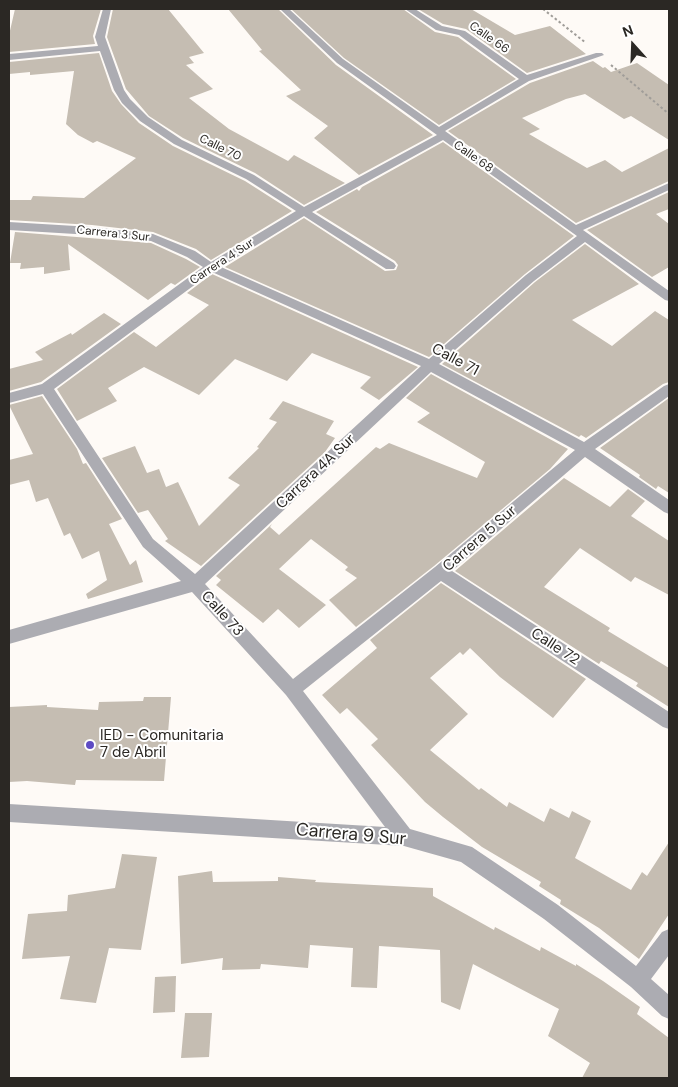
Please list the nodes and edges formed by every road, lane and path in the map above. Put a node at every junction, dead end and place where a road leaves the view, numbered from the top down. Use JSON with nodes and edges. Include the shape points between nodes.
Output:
{"nodes":[{"id":1,"x":107,"y":9,"type":"edge"},
{"id":2,"x":284,"y":9,"type":"edge"},
{"id":3,"x":409,"y":9,"type":"edge"},
{"id":4,"x":104,"y":48,"type":"junction"},
{"id":5,"x":599,"y":55,"type":"dead end"},
{"id":6,"x":9,"y":57,"type":"edge"},
{"id":7,"x":526,"y":79,"type":"junction"},
{"id":8,"x":440,"y":134,"type":"junction"},
{"id":9,"x":669,"y":186,"type":"edge"},
{"id":10,"x":305,"y":211,"type":"junction"},
{"id":11,"x":9,"y":226,"type":"edge"},
{"id":12,"x":580,"y":232,"type":"junction"},
{"id":13,"x":390,"y":266,"type":"dead end"},
{"id":14,"x":211,"y":267,"type":"junction"},
{"id":15,"x":669,"y":297,"type":"edge"},
{"id":16,"x":430,"y":365,"type":"junction"},
{"id":17,"x":46,"y":388,"type":"junction"},
{"id":18,"x":669,"y":389,"type":"edge"},
{"id":19,"x":9,"y":398,"type":"edge"},
{"id":20,"x":585,"y":449,"type":"junction"},
{"id":21,"x":669,"y":508,"type":"edge"},
{"id":22,"x":440,"y":572,"type":"junction"},
{"id":23,"x":195,"y":584,"type":"junction"},
{"id":24,"x":9,"y":637,"type":"edge"},
{"id":25,"x":292,"y":690,"type":"junction"},
{"id":26,"x":669,"y":721,"type":"edge"},
{"id":27,"x":9,"y":813,"type":"edge"},
{"id":28,"x":404,"y":838,"type":"junction"},
{"id":29,"x":669,"y":940,"type":"edge"},
{"id":30,"x":638,"y":980,"type":"junction"},
{"id":31,"x":669,"y":1009,"type":"edge"}],
"edges":[{"from":1,"to":4,"type":"street","name":"Calle 70","via":[[100,37]]},
{"from":2,"to":8,"type":"street","name":"Calle 68","via":[[340,61]]},
{"from":3,"to":7,"type":"street","name":"Calle 66","via":[[439,28],[462,33]]},
{"from":4,"to":6,"type":"street"},
{"from":4,"to":10,"type":"street","name":"Calle 70","via":[[119,90],[144,119],[178,142],[250,177]]},
{"from":5,"to":7,"type":"street","name":"Carrera 4 Sur"},
{"from":7,"to":8,"type":"street","name":"Carrera 4 Sur"},
{"from":8,"to":10,"type":"street","name":"Carrera 4 Sur"},
{"from":8,"to":12,"type":"street","name":"Calle 68"},
{"from":9,"to":12,"type":"street","name":"Carrera 4A Sur"},
{"from":10,"to":13,"type":"street","name":"Calle 70"},
{"from":10,"to":14,"type":"street","name":"Carrera 4 Sur"},
{"from":11,"to":14,"type":"street","name":"Carrera 3 Sur","via":[[154,238],[191,254]]},
{"from":12,"to":15,"type":"street","name":"Calle 68"},
{"from":12,"to":16,"type":"street","name":"Carrera 4A Sur"},
{"from":14,"to":16,"type":"street","name":"Calle 71"},
{"from":14,"to":17,"type":"street","name":"Carrera 4 Sur"},
{"from":16,"to":20,"type":"street","name":"Calle 71"},
{"from":16,"to":23,"type":"street","name":"Carrera 4A Sur"},
{"from":17,"to":19,"type":"street","name":"Carrera 4 Sur"},
{"from":17,"to":23,"type":"street","name":"Calle 73","via":[[148,544]]},
{"from":18,"to":20,"type":"street","name":"Carrera 5 Sur"},
{"from":20,"to":21,"type":"street","name":"Calle 71"},
{"from":20,"to":22,"type":"street","name":"Carrera 5 Sur"},
{"from":22,"to":25,"type":"street","name":"Carrera 5 Sur"},
{"from":22,"to":26,"type":"street","name":"Calle 72"},
{"from":23,"to":24,"type":"street","name":"Carrera 4A Sur"},
{"from":23,"to":25,"type":"street","name":"Calle 73"},
{"from":25,"to":28,"type":"street","name":"Calle 73"},
{"from":27,"to":28,"type":"street","name":"Carrera 9 Sur"},
{"from":28,"to":30,"type":"street","name":"Carrera 9 Sur","via":[[465,854],[550,912]]},
{"from":29,"to":30,"type":"street"},
{"from":30,"to":31,"type":"street","name":"Carrera 9 Sur"}]}
